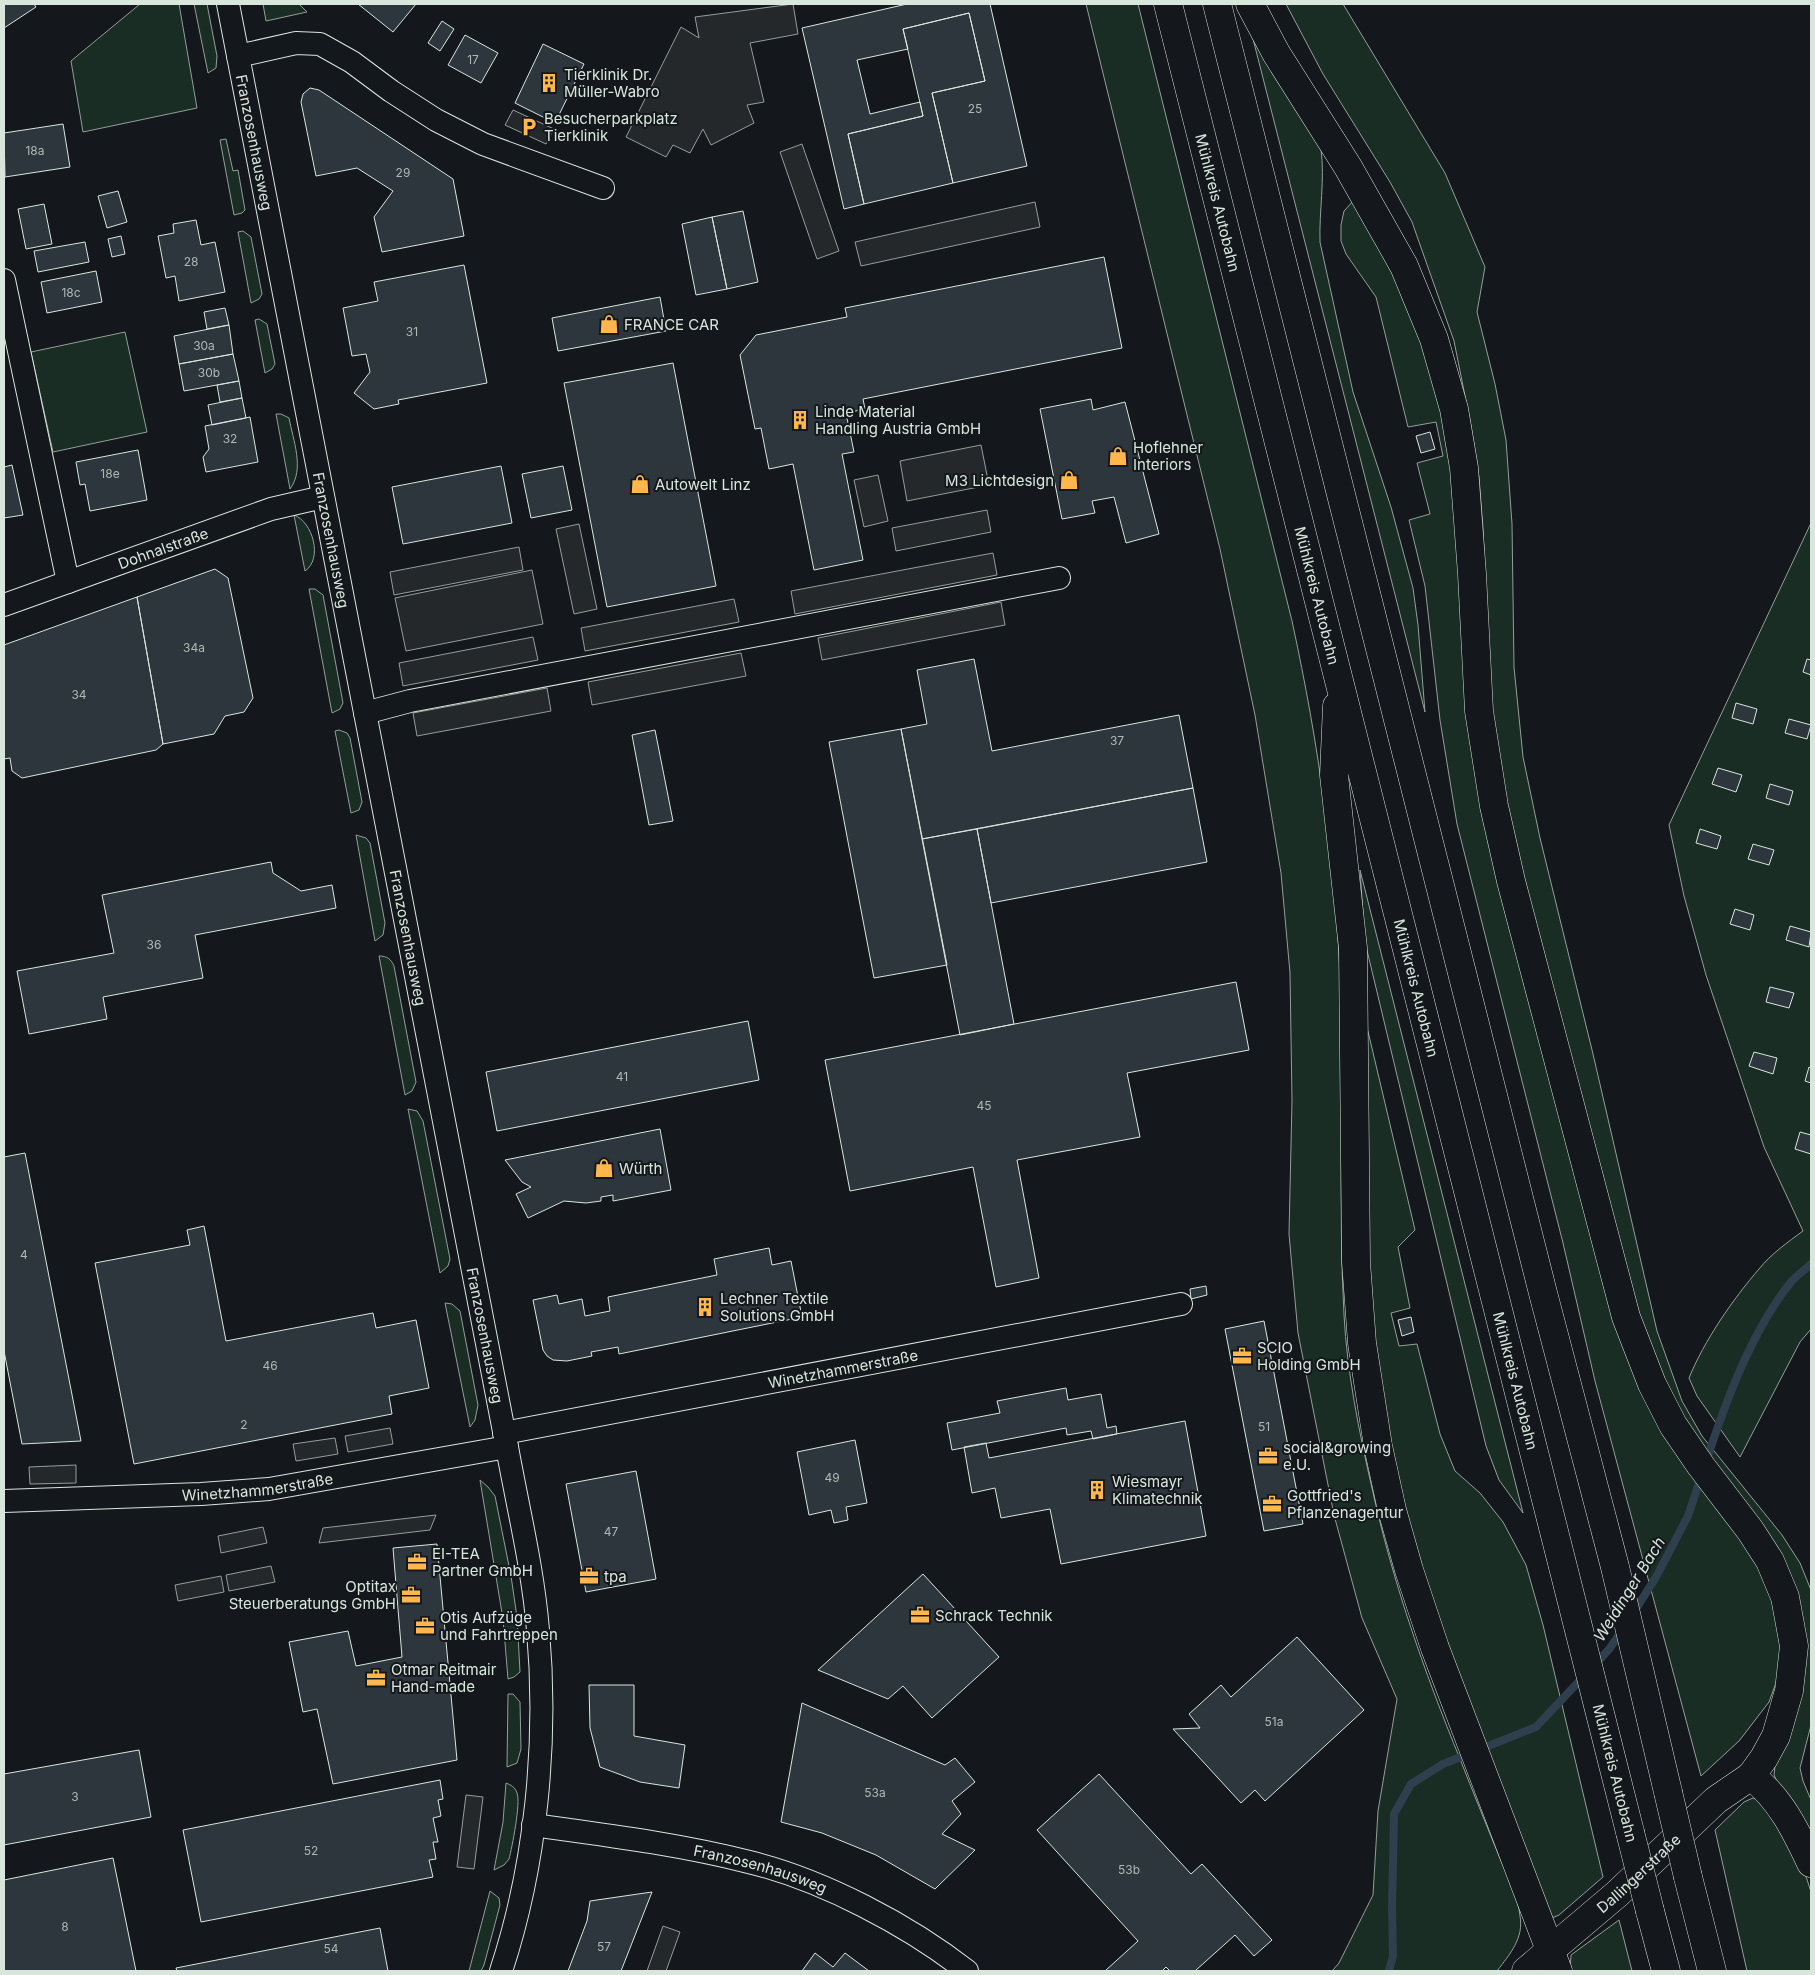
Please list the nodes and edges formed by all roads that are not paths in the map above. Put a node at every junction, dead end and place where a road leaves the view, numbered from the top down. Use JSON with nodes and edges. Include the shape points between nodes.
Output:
{"nodes":[{"id":1,"x":228,"y":4,"type":"edge"},
{"id":2,"x":1168,"y":4,"type":"edge"},
{"id":3,"x":1217,"y":4,"type":"edge"},
{"id":4,"x":1250,"y":4,"type":"edge"},
{"id":5,"x":238,"y":56,"type":"junction"},
{"id":6,"x":603,"y":188,"type":"dead end"},
{"id":7,"x":4,"y":280,"type":"edge"},
{"id":8,"x":323,"y":497,"type":"junction"},
{"id":9,"x":1059,"y":578,"type":"dead end"},
{"id":10,"x":68,"y":582,"type":"junction"},
{"id":11,"x":4,"y":605,"type":"edge"},
{"id":12,"x":1338,"y":674,"type":"junction"},
{"id":13,"x":364,"y":713,"type":"junction"},
{"id":14,"x":1181,"y":1304,"type":"dead end"},
{"id":15,"x":506,"y":1440,"type":"junction"},
{"id":16,"x":4,"y":1501,"type":"edge"},
{"id":17,"x":1751,"y":1776,"type":"junction"},
{"id":18,"x":533,"y":1825,"type":"junction"},
{"id":19,"x":1811,"y":1863,"type":"edge"},
{"id":20,"x":1554,"y":1961,"type":"edge"},
{"id":21,"x":501,"y":1971,"type":"edge"},
{"id":22,"x":968,"y":1971,"type":"edge"},
{"id":23,"x":1526,"y":1971,"type":"edge"},
{"id":24,"x":1666,"y":1971,"type":"edge"},
{"id":25,"x":1712,"y":1971,"type":"edge"}],
"edges":[{"from":1,"to":5,"type":"street","name":"Franzosenhausweg"},
{"from":2,"to":12,"type":"main road","name":"Mühlkreis Autobahn"},
{"from":3,"to":25,"type":"main road","bridge":true,"via":[[1540,1283],[1615,1567]]},
{"from":4,"to":17,"type":"main road","via":[[1404,266],[1434,339],[1454,409],[1464,468],[1479,711],[1494,806],[1626,1317],[1652,1384],[1673,1425],[1750,1530],[1774,1570],[1785,1597],[1794,1646],[1789,1691],[1776,1736]]},
{"from":5,"to":6,"type":"street","name":"Franzosenhausweg","via":[[296,43],[320,44],[436,120],[483,144]]},
{"from":5,"to":8,"type":"street","name":"Franzosenhausweg"},
{"from":7,"to":10,"type":"street"},
{"from":8,"to":10,"type":"street","name":"Dohnalstraße","via":[[271,509]]},
{"from":8,"to":13,"type":"street","name":"Franzosenhausweg"},
{"from":9,"to":13,"type":"street","via":[[410,701]]},
{"from":10,"to":11,"type":"street","name":"Dohnalstraße"},
{"from":12,"to":20,"type":"main road","via":[[1334,775],[1353,948],[1356,1252],[1362,1343],[1378,1446],[1392,1510],[1435,1648]]},
{"from":12,"to":24,"type":"main road","name":"Mühlkreis Autobahn","bridge":true},
{"from":13,"to":15,"type":"street","name":"Franzosenhausweg"},
{"from":14,"to":15,"type":"street","name":"Winetzhammerstraße"},
{"from":15,"to":16,"type":"street","name":"Winetzhammerstraße","via":[[269,1489]]},
{"from":15,"to":18,"type":"street","name":"Franzosenhausweg","via":[[538,1629],[542,1685]]},
{"from":17,"to":19,"type":"main road","via":[[1774,1798]]},
{"from":17,"to":20,"type":"main road","name":"Dallingerstraße","via":[[1716,1800],[1617,1894]]},
{"from":18,"to":21,"type":"street","name":"Franzosenhausweg","via":[[523,1887]]},
{"from":18,"to":22,"type":"street","name":"Franzosenhausweg","via":[[696,1851],[750,1862],[802,1879],[851,1900],[906,1930]]},
{"from":20,"to":23,"type":"main road","name":"Dallingerstraße"}]}
